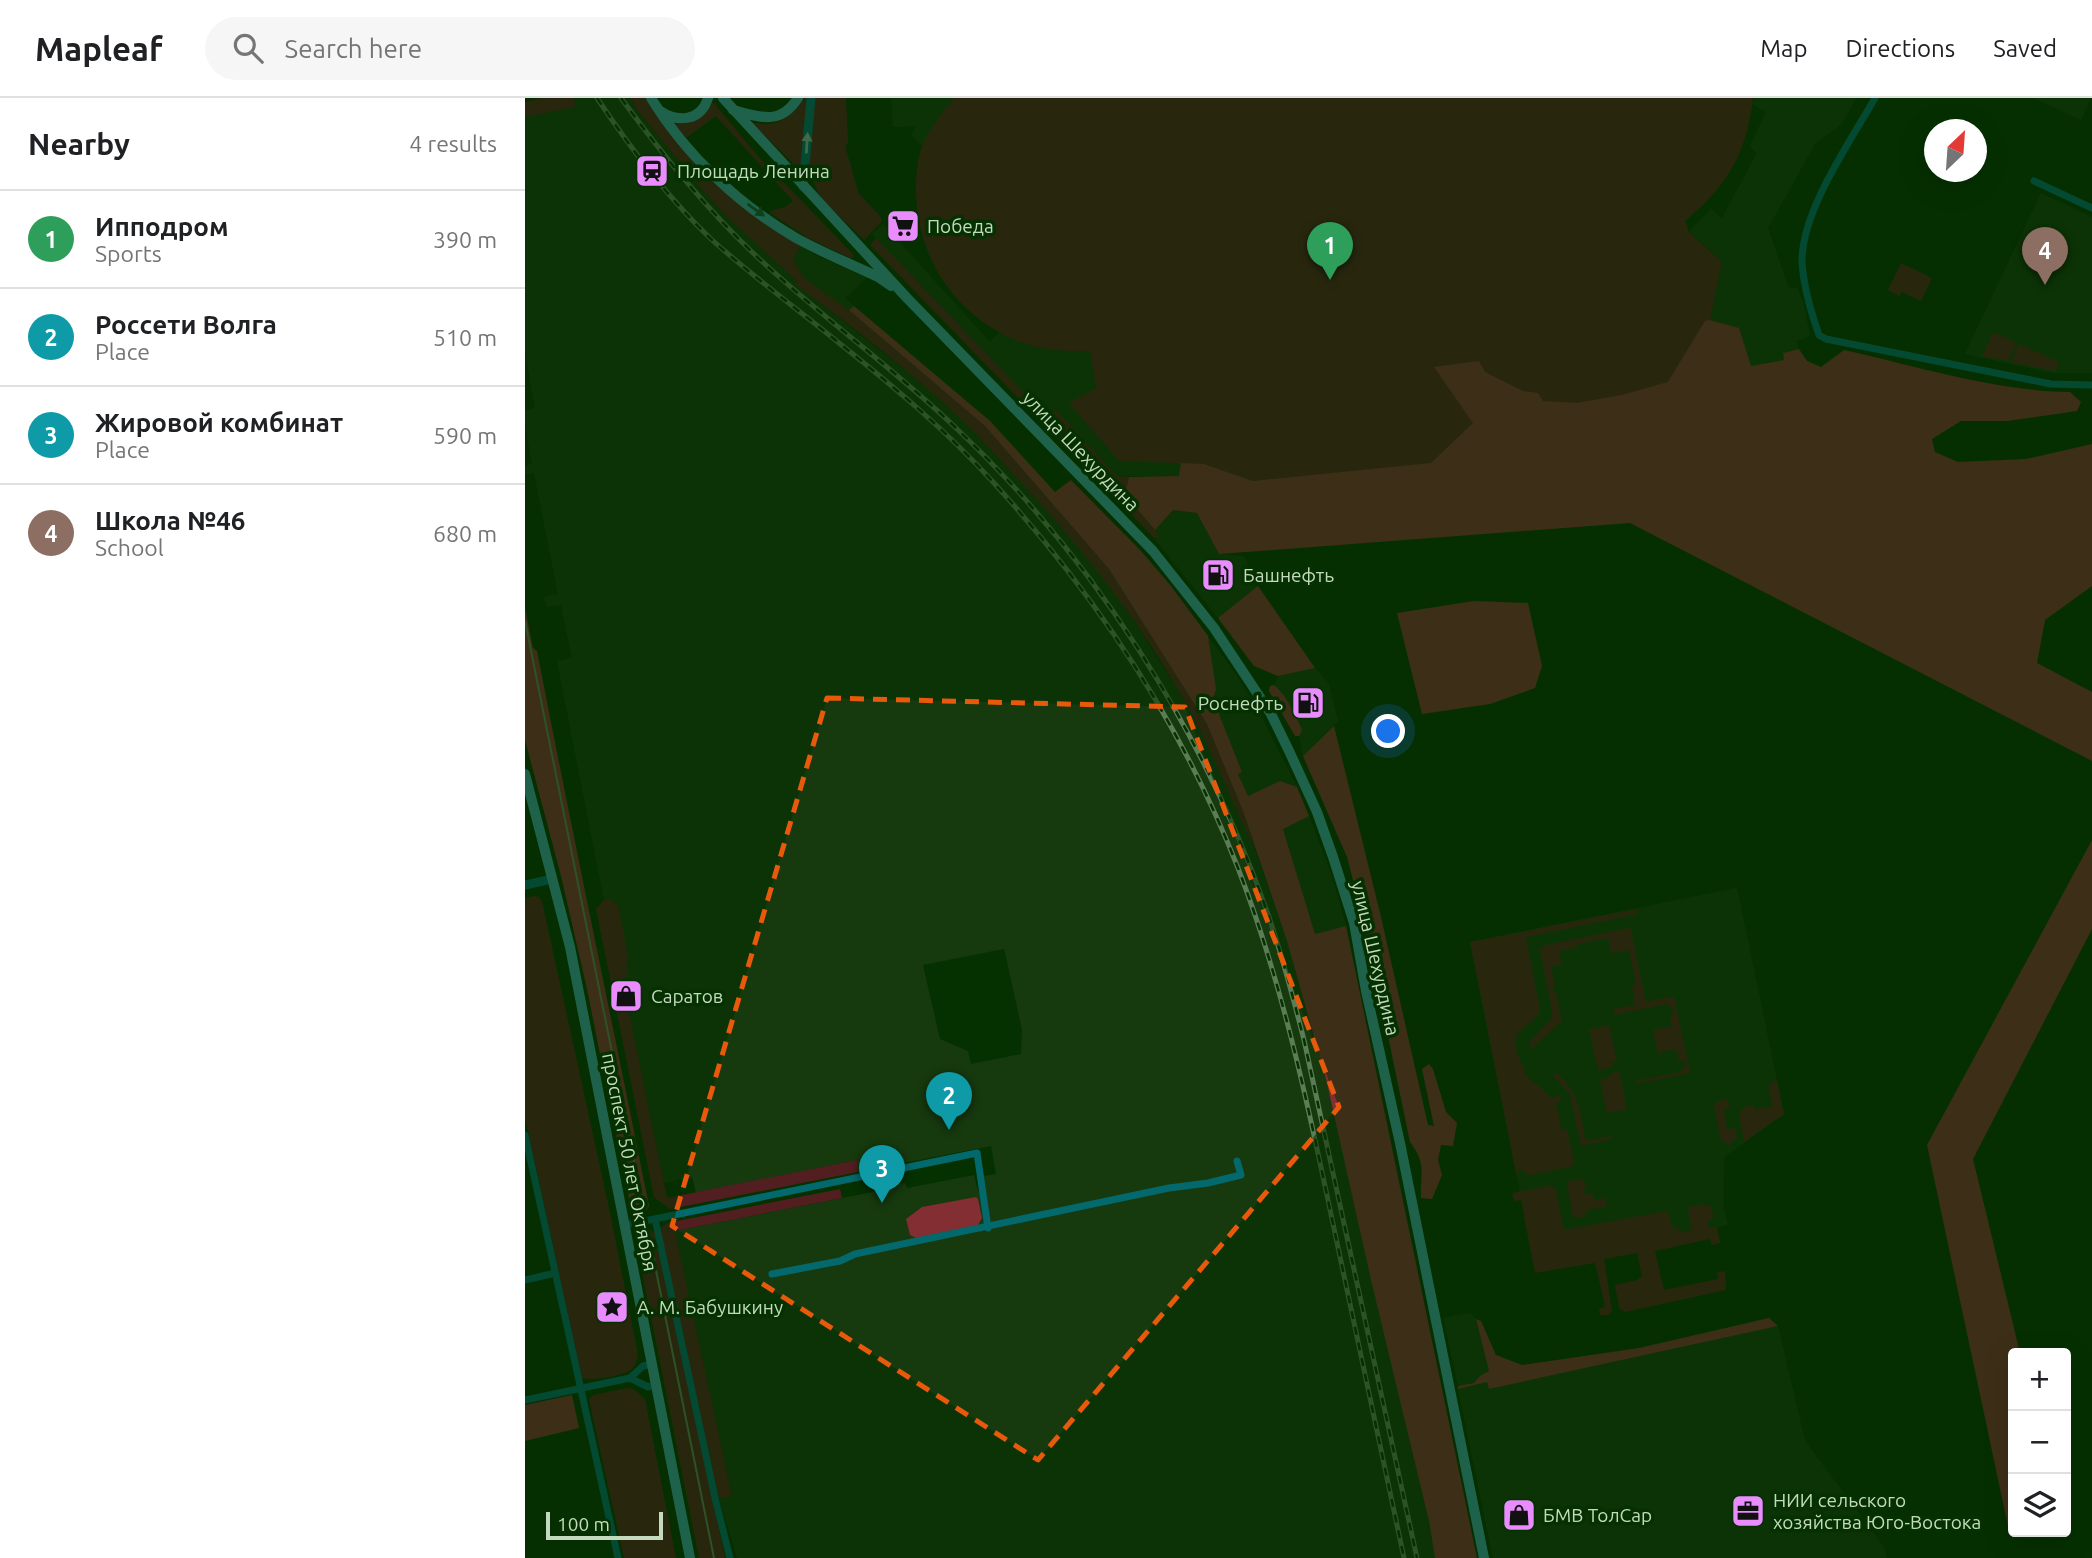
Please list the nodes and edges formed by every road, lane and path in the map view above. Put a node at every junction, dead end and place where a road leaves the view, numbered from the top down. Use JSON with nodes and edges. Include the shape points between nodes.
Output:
{"nodes":[{"id":1,"x":651,"y":98,"type":"edge"},
{"id":2,"x":708,"y":98,"type":"edge"},
{"id":3,"x":723,"y":98,"type":"edge"},
{"id":4,"x":798,"y":98,"type":"edge"},
{"id":5,"x":811,"y":98,"type":"edge"},
{"id":6,"x":1875,"y":98,"type":"edge"},
{"id":7,"x":658,"y":109,"type":"junction"},
{"id":8,"x":733,"y":110,"type":"junction"},
{"id":9,"x":2034,"y":181,"type":"dead end"},
{"id":10,"x":803,"y":187,"type":"junction"},
{"id":11,"x":2092,"y":208,"type":"edge"},
{"id":12,"x":859,"y":244,"type":"junction"},
{"id":13,"x":849,"y":264,"type":"junction"},
{"id":14,"x":907,"y":298,"type":"junction"},
{"id":15,"x":2092,"y":385,"type":"edge"},
{"id":16,"x":525,"y":774,"type":"edge"},
{"id":17,"x":552,"y":879,"type":"junction"},
{"id":18,"x":525,"y":885,"type":"edge"},
{"id":19,"x":525,"y":1135,"type":"edge"},
{"id":20,"x":1237,"y":1161,"type":"dead end"},
{"id":21,"x":655,"y":1219,"type":"junction"},
{"id":22,"x":625,"y":1225,"type":"junction"},
{"id":23,"x":988,"y":1227,"type":"junction"},
{"id":24,"x":555,"y":1273,"type":"junction"},
{"id":25,"x":772,"y":1274,"type":"dead end"},
{"id":26,"x":525,"y":1280,"type":"edge"},
{"id":27,"x":652,"y":1364,"type":"junction"},
{"id":28,"x":630,"y":1378,"type":"junction"},
{"id":29,"x":656,"y":1385,"type":"junction"},
{"id":30,"x":581,"y":1388,"type":"junction"},
{"id":31,"x":525,"y":1400,"type":"edge"},
{"id":32,"x":618,"y":1558,"type":"edge"},
{"id":33,"x":690,"y":1558,"type":"edge"},
{"id":34,"x":730,"y":1558,"type":"edge"},
{"id":35,"x":1484,"y":1558,"type":"edge"}],
"edges":[{"from":1,"to":7,"type":"main road","name":"улица Шехурдина"},
{"from":2,"to":7,"type":"main road","via":[[702,110],[689,118],[668,116]]},
{"from":3,"to":8,"type":"main road","name":"улица Шехурдина"},
{"from":4,"to":8,"type":"main road","via":[[789,110],[773,117]]},
{"from":10,"to":5,"type":"street","one_way":true},
{"from":6,"to":15,"type":"street","via":[[1807,228],[1802,260],[1819,335],[2050,384]]},
{"from":7,"to":13,"type":"main road","name":"улица Шехурдина","one_way":true,"via":[[685,144],[740,198],[796,238]]},
{"from":8,"to":10,"type":"main road","name":"улица Шехурдина"},
{"from":9,"to":11,"type":"street"},
{"from":10,"to":12,"type":"main road","name":"улица Шехурдина"},
{"from":12,"to":13,"type":"main road","via":[[861,257]]},
{"from":12,"to":14,"type":"main road","name":"улица Шехурдина"},
{"from":13,"to":14,"type":"main road","name":"улица Шехурдина","via":[[879,277]]},
{"from":14,"to":35,"type":"main road","name":"улица Шехурдина","via":[[1153,551],[1250,681],[1294,761],[1354,923]]},
{"from":16,"to":17,"type":"main road","name":"проспект 50 лет Октября"},
{"from":17,"to":18,"type":"street"},
{"from":17,"to":22,"type":"main road","name":"проспект 50 лет Октября"},
{"from":19,"to":24,"type":"street"},
{"from":20,"to":23,"type":"street","via":[[1241,1175]]},
{"from":21,"to":22,"type":"street"},
{"from":21,"to":23,"type":"street","via":[[977,1153]]},
{"from":21,"to":34,"type":"street"},
{"from":22,"to":27,"type":"main road","name":"проспект 50 лет Октября"},
{"from":23,"to":25,"type":"street"},
{"from":24,"to":26,"type":"street"},
{"from":24,"to":30,"type":"street"},
{"from":27,"to":28,"type":"street"},
{"from":27,"to":29,"type":"main road","name":"проспект 50 лет Октября"},
{"from":28,"to":29,"type":"street","via":[[648,1387]]},
{"from":28,"to":30,"type":"street"},
{"from":29,"to":33,"type":"main road","name":"проспект 50 лет Октября"},
{"from":30,"to":31,"type":"street"},
{"from":30,"to":32,"type":"street"}]}
